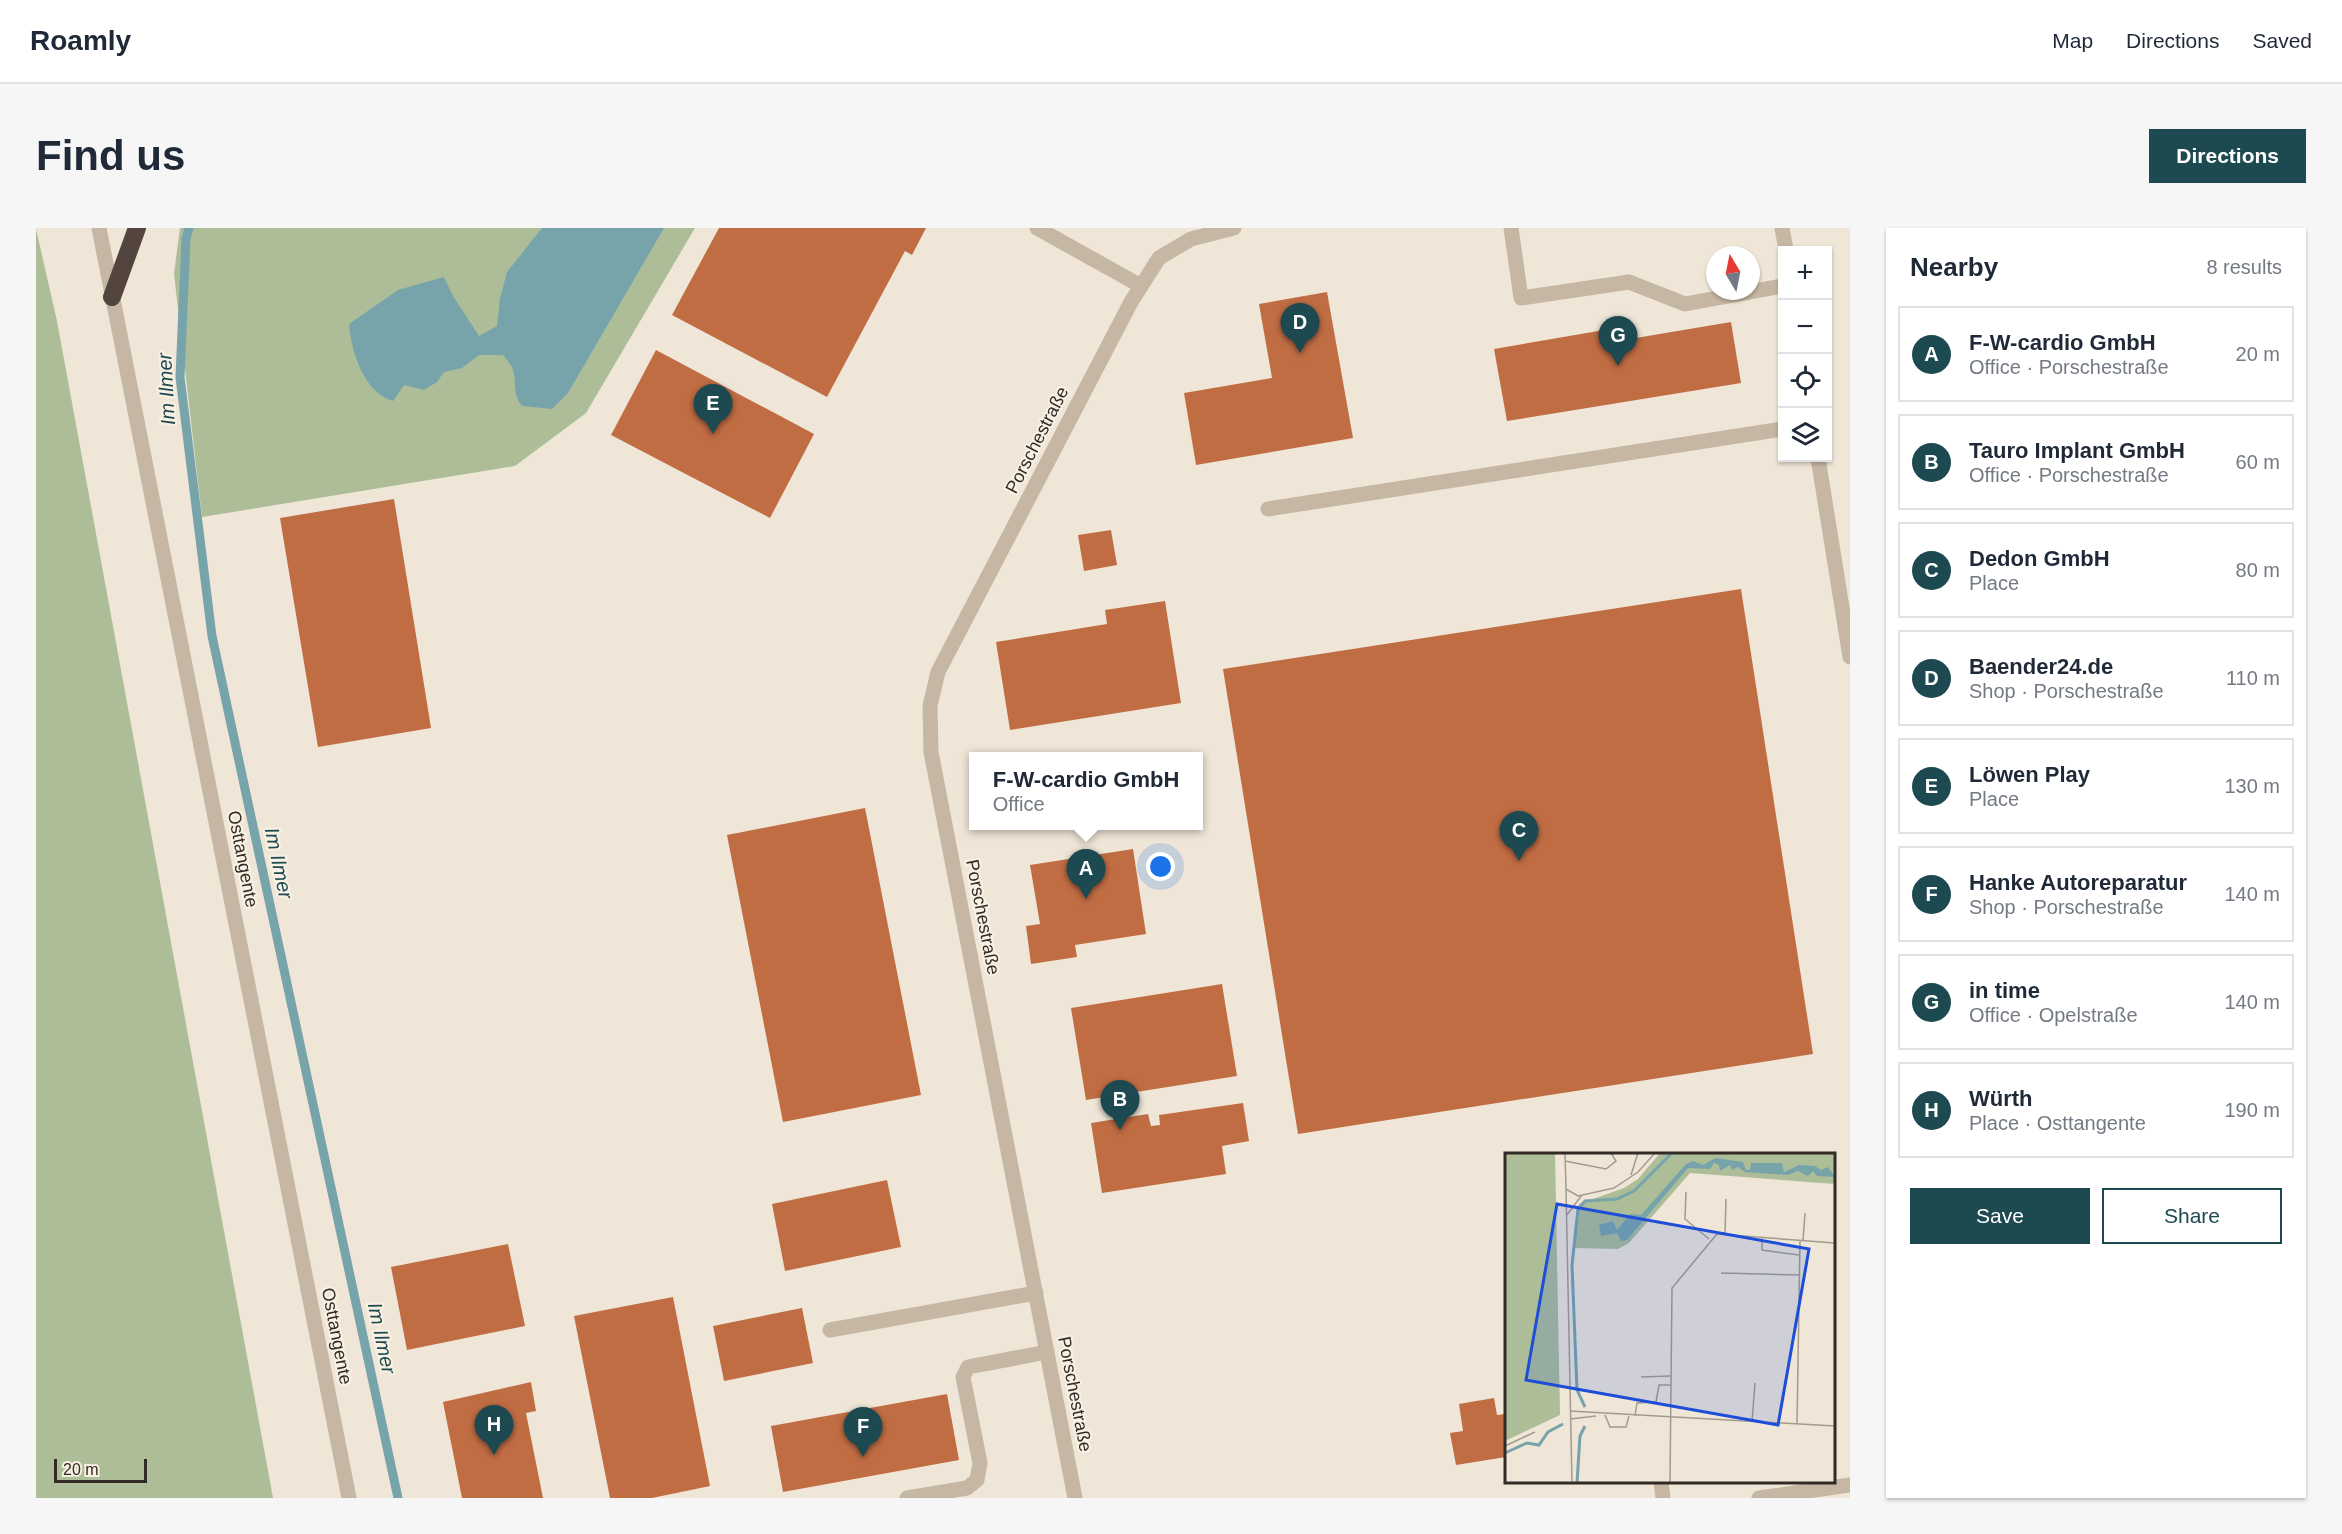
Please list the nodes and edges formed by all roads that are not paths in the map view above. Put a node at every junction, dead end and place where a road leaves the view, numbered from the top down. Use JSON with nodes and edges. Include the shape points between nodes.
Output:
{"nodes":[{"id":1,"x":99,"y":228,"type":"edge"},
{"id":2,"x":137,"y":228,"type":"edge"},
{"id":3,"x":1037,"y":228,"type":"edge"},
{"id":4,"x":1234,"y":228,"type":"edge"},
{"id":5,"x":1511,"y":228,"type":"edge"},
{"id":6,"x":1782,"y":228,"type":"edge"},
{"id":7,"x":1785,"y":246,"type":"edge"},
{"id":8,"x":1141,"y":286,"type":"junction"},
{"id":9,"x":1778,"y":287,"type":"edge"},
{"id":10,"x":112,"y":297,"type":"junction"},
{"id":11,"x":1778,"y":430,"type":"edge"},
{"id":12,"x":1819,"y":462,"type":"edge"},
{"id":13,"x":1268,"y":509,"type":"dead end"},
{"id":14,"x":1850,"y":657,"type":"edge"},
{"id":15,"x":1036,"y":1293,"type":"junction"},
{"id":16,"x":830,"y":1330,"type":"dead end"},
{"id":17,"x":1047,"y":1352,"type":"junction"},
{"id":18,"x":1661,"y":1483,"type":"edge"},
{"id":19,"x":1850,"y":1485,"type":"edge"},
{"id":20,"x":349,"y":1498,"type":"edge"},
{"id":21,"x":907,"y":1498,"type":"edge"},
{"id":22,"x":1075,"y":1498,"type":"edge"},
{"id":23,"x":1663,"y":1498,"type":"edge"},
{"id":24,"x":1759,"y":1498,"type":"edge"}],
"edges":[{"from":1,"to":10,"type":"street","name":"Osttangente"},
{"from":2,"to":10,"type":"highway"},
{"from":3,"to":8,"type":"street"},
{"from":4,"to":8,"type":"street","name":"Porschestraße","via":[[1191,239],[1160,258]]},
{"from":5,"to":9,"type":"street","via":[[1521,298],[1629,282],[1685,304]]},
{"from":6,"to":7,"type":"street"},
{"from":8,"to":15,"type":"street","name":"Porschestraße","via":[[938,672],[930,706],[931,752]]},
{"from":10,"to":20,"type":"street","name":"Osttangente"},
{"from":11,"to":13,"type":"street"},
{"from":12,"to":14,"type":"street"},
{"from":15,"to":16,"type":"street"},
{"from":15,"to":17,"type":"street","name":"Porschestraße"},
{"from":17,"to":21,"type":"street","via":[[968,1367],[963,1377],[980,1463],[977,1480],[967,1488]]},
{"from":17,"to":22,"type":"street","name":"Porschestraße"},
{"from":18,"to":23,"type":"street"},
{"from":19,"to":24,"type":"street"}]}
